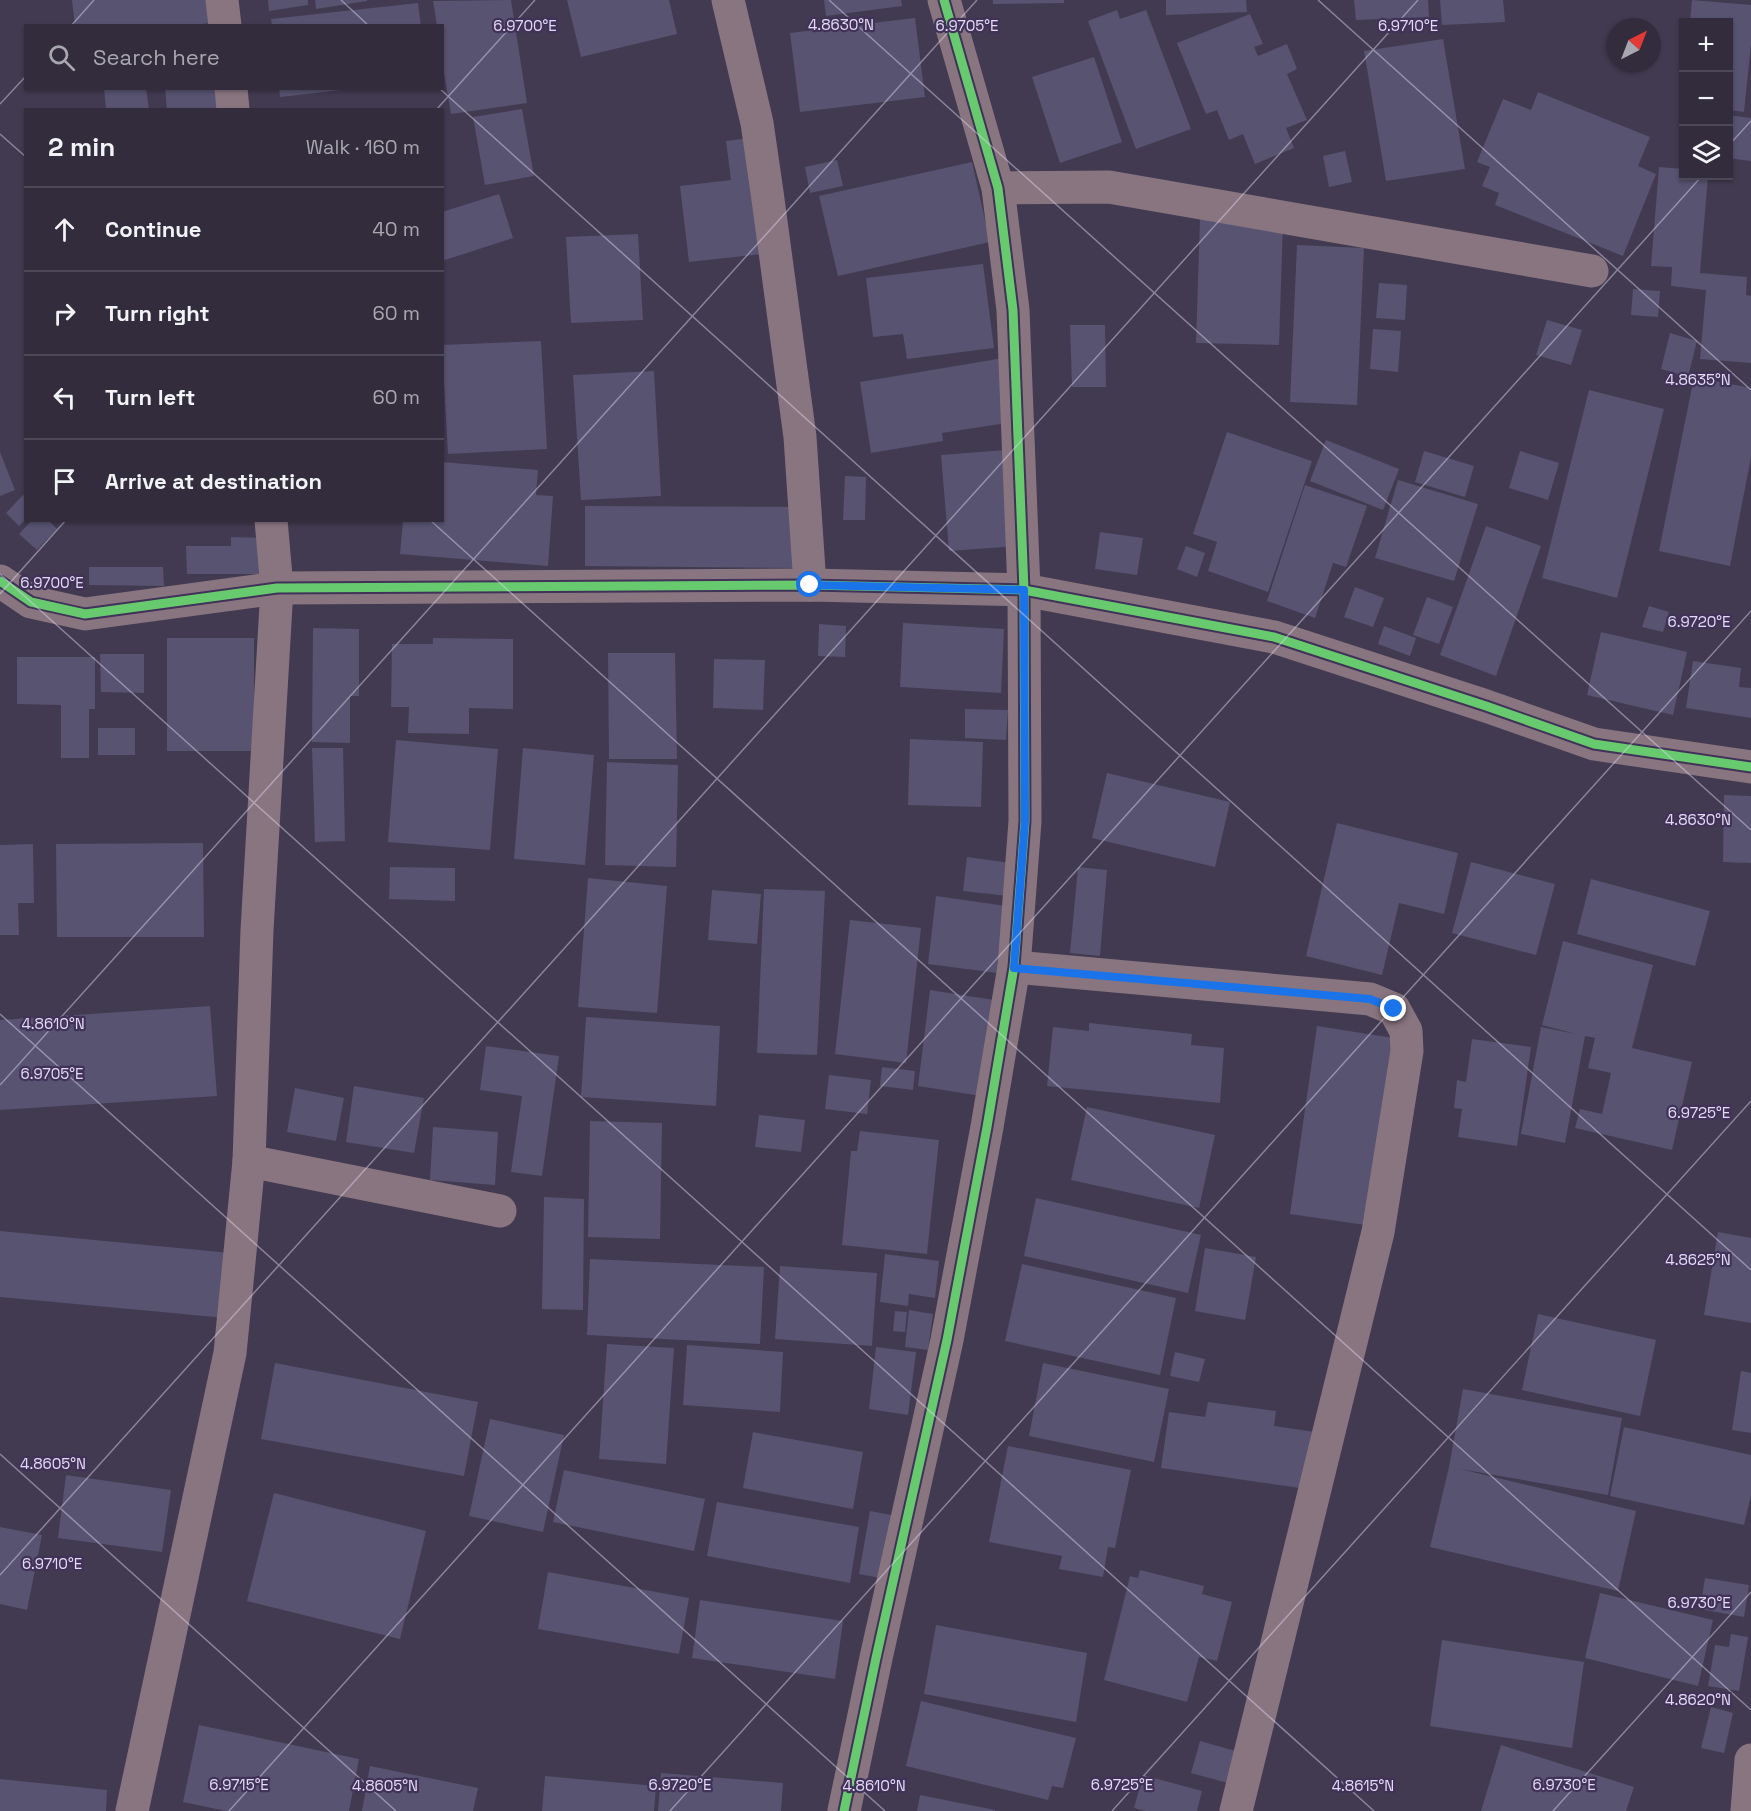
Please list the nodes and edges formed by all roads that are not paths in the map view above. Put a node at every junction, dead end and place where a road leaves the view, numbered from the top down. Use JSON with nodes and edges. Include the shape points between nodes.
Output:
{"nodes":[{"id":1,"x":222,"y":0,"type":"edge"},
{"id":2,"x":728,"y":0,"type":"edge"},
{"id":3,"x":944,"y":0,"type":"edge"},
{"id":4,"x":225,"y":24,"type":"edge"},
{"id":5,"x":231,"y":90,"type":"edge"},
{"id":6,"x":233,"y":108,"type":"edge"},
{"id":7,"x":998,"y":188,"type":"junction"},
{"id":8,"x":1592,"y":271,"type":"dead end"},
{"id":9,"x":271,"y":522,"type":"edge"},
{"id":10,"x":0,"y":581,"type":"edge"},
{"id":11,"x":810,"y":585,"type":"junction"},
{"id":12,"x":277,"y":588,"type":"junction"},
{"id":13,"x":1024,"y":590,"type":"junction"},
{"id":14,"x":1751,"y":767,"type":"edge"},
{"id":15,"x":1014,"y":968,"type":"junction"},
{"id":16,"x":249,"y":1161,"type":"junction"},
{"id":17,"x":500,"y":1211,"type":"dead end"},
{"id":18,"x":1751,"y":1760,"type":"edge"},
{"id":19,"x":132,"y":1811,"type":"edge"},
{"id":20,"x":844,"y":1811,"type":"edge"},
{"id":21,"x":1236,"y":1811,"type":"edge"},
{"id":22,"x":1747,"y":1811,"type":"edge"}],
"edges":[{"from":1,"to":4,"type":"street"},
{"from":2,"to":11,"type":"street","via":[[767,192],[800,437]]},
{"from":3,"to":7,"type":"street"},
{"from":5,"to":6,"type":"street"},
{"from":7,"to":8,"type":"street","via":[[1109,187]]},
{"from":7,"to":13,"type":"street","via":[[1013,310]]},
{"from":9,"to":12,"type":"street"},
{"from":10,"to":12,"type":"street","via":[[31,602],[85,614]]},
{"from":11,"to":12,"type":"street"},
{"from":11,"to":13,"type":"street"},
{"from":12,"to":16,"type":"street","via":[[257,930]]},
{"from":13,"to":14,"type":"street","via":[[1274,637],[1594,744]]},
{"from":13,"to":15,"type":"street","via":[[1025,821]]},
{"from":15,"to":20,"type":"street","via":[[946,1340]]},
{"from":15,"to":21,"type":"street","via":[[1370,999],[1394,1009],[1406,1031],[1407,1051],[1378,1232]]},
{"from":16,"to":17,"type":"street"},
{"from":16,"to":19,"type":"street","via":[[230,1353]]},
{"from":18,"to":22,"type":"street"}]}
